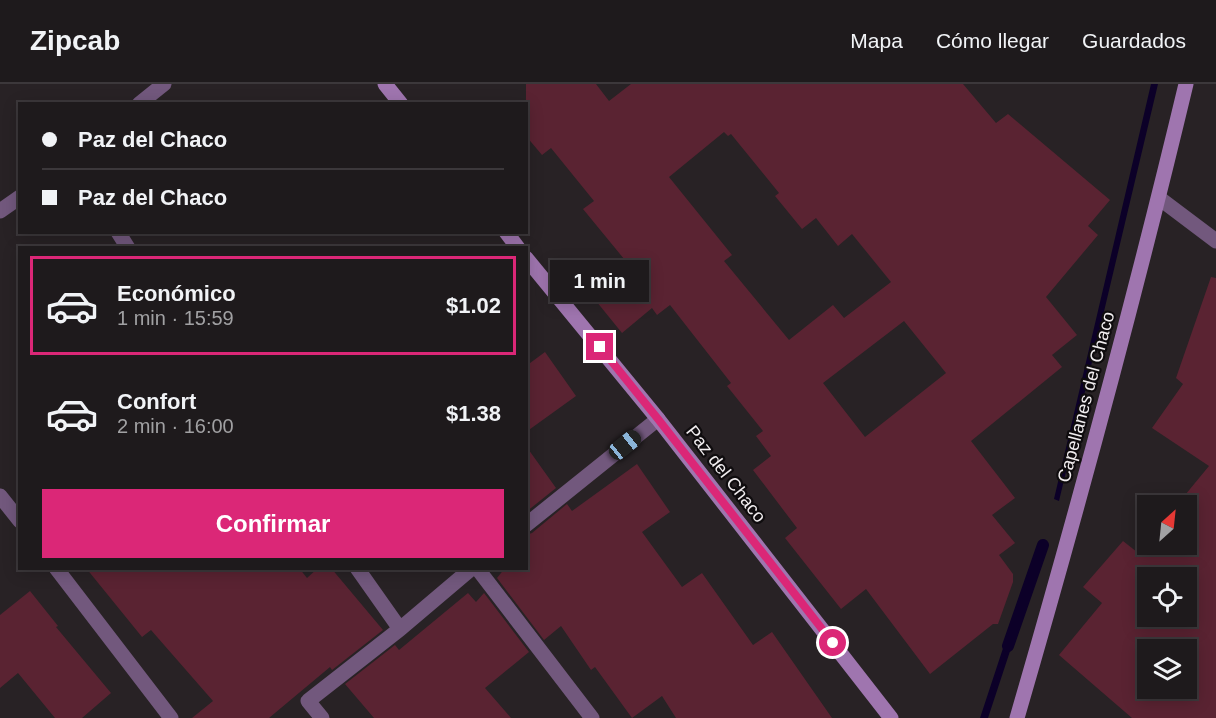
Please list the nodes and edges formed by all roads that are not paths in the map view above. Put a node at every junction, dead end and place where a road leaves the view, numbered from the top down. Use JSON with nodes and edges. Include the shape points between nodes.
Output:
{"nodes":[{"id":1,"x":164,"y":84,"type":"edge"},
{"id":2,"x":385,"y":84,"type":"edge"},
{"id":3,"x":1186,"y":84,"type":"edge"},
{"id":4,"x":142,"y":102,"type":"edge"},
{"id":5,"x":398,"y":102,"type":"edge"},
{"id":6,"x":18,"y":198,"type":"edge"},
{"id":7,"x":1159,"y":198,"type":"junction"},
{"id":8,"x":0,"y":211,"type":"edge"},
{"id":9,"x":1216,"y":241,"type":"edge"},
{"id":10,"x":528,"y":260,"type":"edge"},
{"id":11,"x":658,"y":419,"type":"junction"},
{"id":12,"x":0,"y":496,"type":"edge"},
{"id":13,"x":18,"y":518,"type":"edge"},
{"id":14,"x":528,"y":523,"type":"edge"},
{"id":15,"x":58,"y":570,"type":"edge"},
{"id":16,"x":358,"y":570,"type":"edge"},
{"id":17,"x":470,"y":570,"type":"edge"},
{"id":18,"x":479,"y":570,"type":"edge"},
{"id":19,"x":400,"y":629,"type":"junction"},
{"id":20,"x":171,"y":718,"type":"edge"},
{"id":21,"x":322,"y":718,"type":"edge"},
{"id":22,"x":592,"y":718,"type":"edge"},
{"id":23,"x":891,"y":718,"type":"edge"},
{"id":24,"x":1017,"y":718,"type":"edge"}],
"edges":[{"from":1,"to":4,"type":"street"},
{"from":2,"to":5,"type":"street"},
{"from":3,"to":7,"type":"street","name":"Capellanes del Chaco"},
{"from":6,"to":8,"type":"street"},
{"from":7,"to":9,"type":"street"},
{"from":7,"to":24,"type":"street","name":"Capellanes del Chaco"},
{"from":10,"to":11,"type":"street","name":"Paz del Chaco"},
{"from":11,"to":14,"type":"street"},
{"from":11,"to":23,"type":"street","name":"Paz del Chaco"},
{"from":12,"to":13,"type":"street"},
{"from":15,"to":20,"type":"street"},
{"from":16,"to":19,"type":"street"},
{"from":17,"to":19,"type":"street"},
{"from":18,"to":22,"type":"street"},
{"from":19,"to":21,"type":"street","via":[[308,701]]}]}
